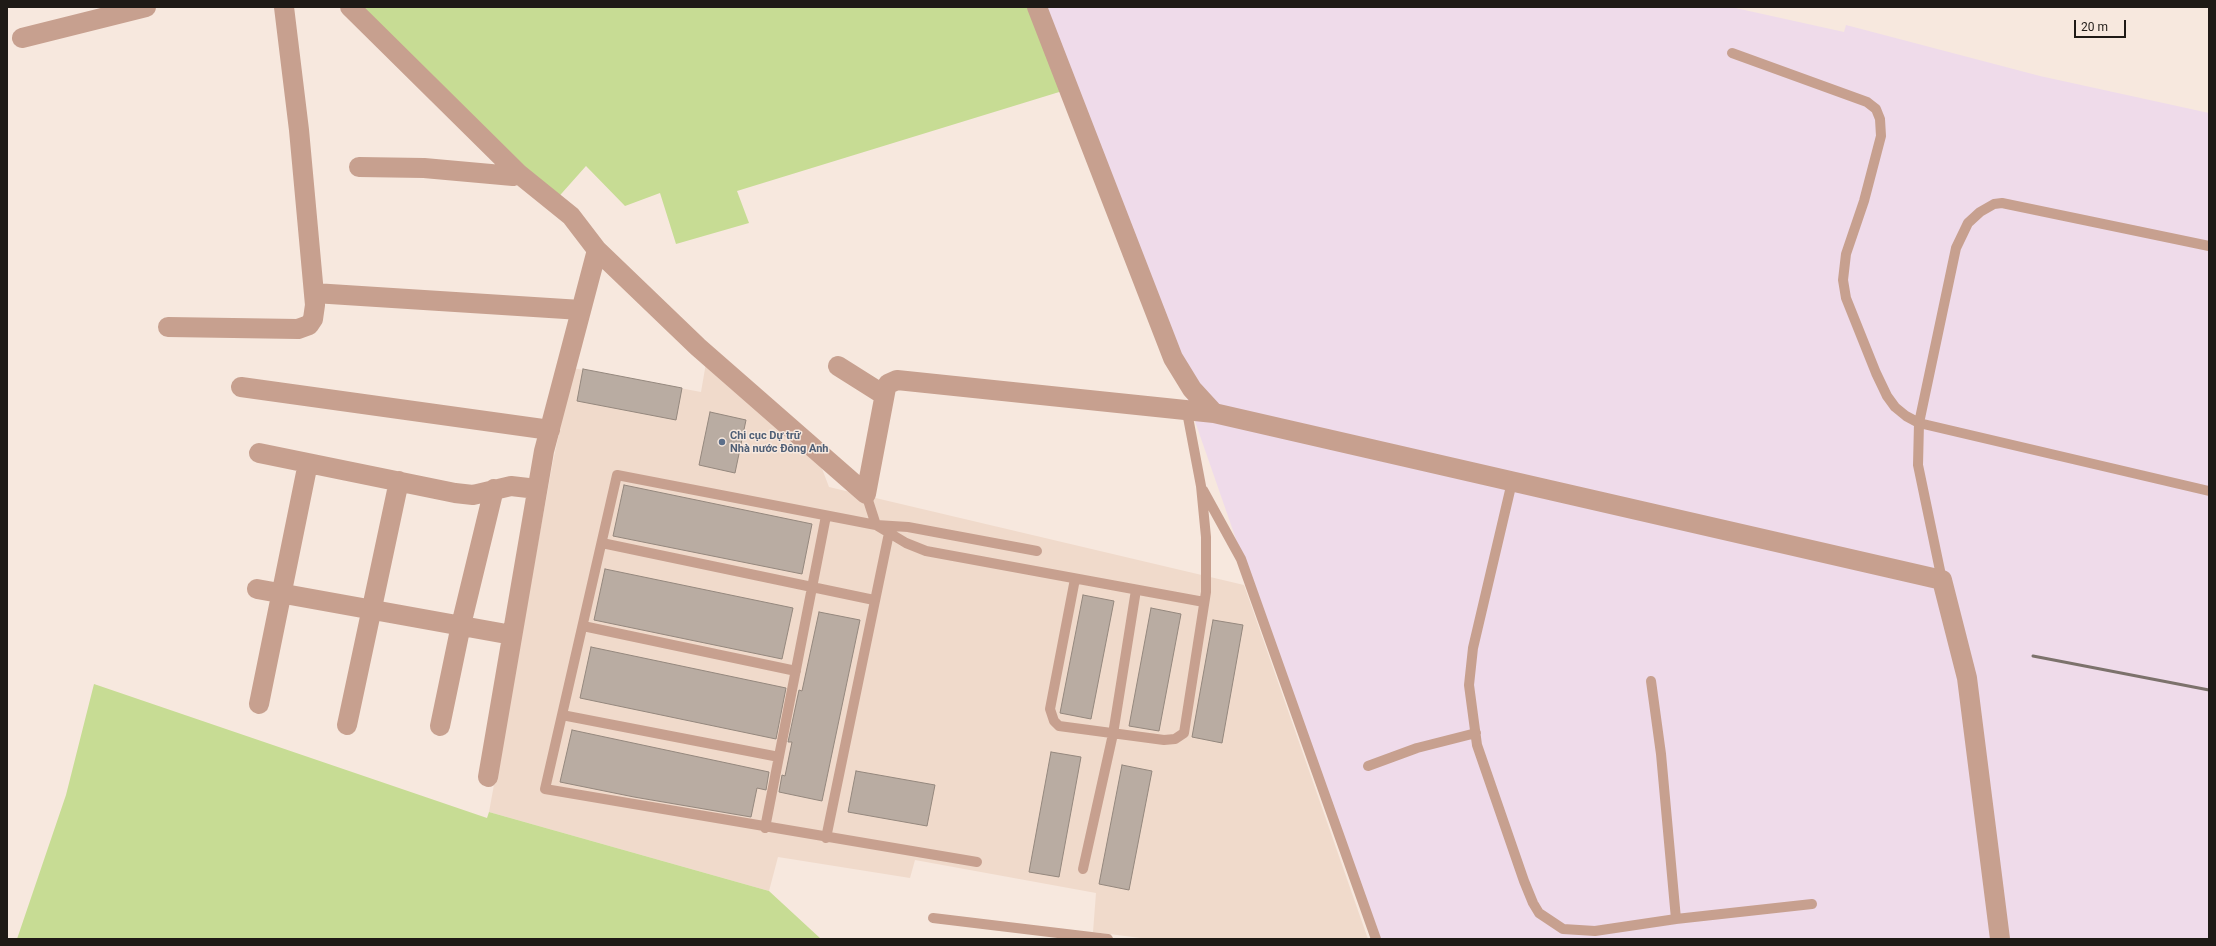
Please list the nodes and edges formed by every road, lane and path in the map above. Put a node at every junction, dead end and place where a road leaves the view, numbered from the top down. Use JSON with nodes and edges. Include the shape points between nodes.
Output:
{"nodes":[{"id":1,"x":146,"y":7,"type":"edge"},
{"id":2,"x":284,"y":7,"type":"edge"},
{"id":3,"x":350,"y":7,"type":"edge"},
{"id":4,"x":1037,"y":7,"type":"edge"},
{"id":5,"x":22,"y":38,"type":"dead end"},
{"id":6,"x":1732,"y":53,"type":"dead end"},
{"id":7,"x":360,"y":167,"type":"dead end"},
{"id":8,"x":519,"y":174,"type":"junction"},
{"id":9,"x":2209,"y":246,"type":"edge"},
{"id":10,"x":597,"y":250,"type":"junction"},
{"id":11,"x":314,"y":293,"type":"junction"},
{"id":12,"x":581,"y":310,"type":"junction"},
{"id":13,"x":168,"y":327,"type":"dead end"},
{"id":14,"x":838,"y":366,"type":"dead end"},
{"id":15,"x":241,"y":387,"type":"dead end"},
{"id":16,"x":884,"y":395,"type":"junction"},
{"id":17,"x":1188,"y":412,"type":"junction"},
{"id":18,"x":1214,"y":413,"type":"junction"},
{"id":19,"x":1919,"y":423,"type":"junction"},
{"id":20,"x":550,"y":430,"type":"junction"},
{"id":21,"x":259,"y":453,"type":"dead end"},
{"id":22,"x":308,"y":463,"type":"junction"},
{"id":23,"x":399,"y":481,"type":"junction"},
{"id":24,"x":1512,"y":482,"type":"junction"},
{"id":25,"x":1201,"y":486,"type":"junction"},
{"id":26,"x":494,"y":489,"type":"junction"},
{"id":27,"x":537,"y":489,"type":"junction"},
{"id":28,"x":2209,"y":491,"type":"edge"},
{"id":29,"x":866,"y":494,"type":"junction"},
{"id":30,"x":826,"y":516,"type":"junction"},
{"id":31,"x":876,"y":525,"type":"junction"},
{"id":32,"x":888,"y":534,"type":"junction"},
{"id":33,"x":602,"y":543,"type":"junction"},
{"id":34,"x":1037,"y":551,"type":"dead end"},
{"id":35,"x":1075,"y":579,"type":"junction"},
{"id":36,"x":1942,"y":580,"type":"junction"},
{"id":37,"x":812,"y":587,"type":"junction"},
{"id":38,"x":257,"y":589,"type":"dead end"},
{"id":39,"x":1136,"y":590,"type":"junction"},
{"id":40,"x":281,"y":594,"type":"junction"},
{"id":41,"x":874,"y":600,"type":"junction"},
{"id":42,"x":1204,"y":602,"type":"junction"},
{"id":43,"x":372,"y":608,"type":"junction"},
{"id":44,"x":461,"y":625,"type":"junction"},
{"id":45,"x":582,"y":626,"type":"junction"},
{"id":46,"x":512,"y":635,"type":"junction"},
{"id":47,"x":796,"y":671,"type":"junction"},
{"id":48,"x":1651,"y":680,"type":"dead end"},
{"id":49,"x":259,"y":704,"type":"dead end"},
{"id":50,"x":562,"y":715,"type":"junction"},
{"id":51,"x":347,"y":725,"type":"dead end"},
{"id":52,"x":440,"y":726,"type":"dead end"},
{"id":53,"x":1476,"y":733,"type":"junction"},
{"id":54,"x":1113,"y":734,"type":"junction"},
{"id":55,"x":779,"y":757,"type":"junction"},
{"id":56,"x":1368,"y":766,"type":"dead end"},
{"id":57,"x":488,"y":777,"type":"dead end"},
{"id":58,"x":765,"y":828,"type":"junction"},
{"id":59,"x":826,"y":838,"type":"junction"},
{"id":60,"x":977,"y":862,"type":"dead end"},
{"id":61,"x":1083,"y":869,"type":"dead end"},
{"id":62,"x":1812,"y":904,"type":"dead end"},
{"id":63,"x":933,"y":918,"type":"dead end"},
{"id":64,"x":1676,"y":919,"type":"junction"},
{"id":65,"x":1108,"y":939,"type":"edge"},
{"id":66,"x":1376,"y":939,"type":"edge"},
{"id":67,"x":2000,"y":939,"type":"edge"}],
"edges":[{"from":1,"to":5,"type":"street"},
{"from":2,"to":11,"type":"street","via":[[299,130]]},
{"from":3,"to":8,"type":"street"},
{"from":4,"to":18,"type":"street","via":[[1173,358],[1192,389]]},
{"from":6,"to":19,"type":"lane","via":[[1867,102],[1876,109],[1880,119],[1881,136],[1864,201],[1846,254],[1843,280],[1846,298],[1887,396],[1906,416]]},
{"from":7,"to":8,"type":"street","via":[[424,168],[513,176]]},
{"from":8,"to":10,"type":"street","via":[[570,216]]},
{"from":9,"to":19,"type":"lane","via":[[2002,203],[1994,204],[1980,212],[1968,223],[1956,248]]},
{"from":10,"to":12,"type":"street"},
{"from":10,"to":29,"type":"street","via":[[698,347]]},
{"from":11,"to":12,"type":"street"},
{"from":11,"to":13,"type":"street","via":[[313,319],[310,325],[303,328]]},
{"from":12,"to":20,"type":"street"},
{"from":14,"to":16,"type":"street"},
{"from":15,"to":20,"type":"street"},
{"from":16,"to":17,"type":"street","via":[[888,384],[897,380]]},
{"from":16,"to":29,"type":"street"},
{"from":17,"to":18,"type":"street"},
{"from":17,"to":25,"type":"lane"},
{"from":18,"to":24,"type":"street"},
{"from":19,"to":28,"type":"lane"},
{"from":19,"to":36,"type":"lane","via":[[1918,465]]},
{"from":20,"to":27,"type":"street"},
{"from":21,"to":22,"type":"street"},
{"from":22,"to":23,"type":"street"},
{"from":22,"to":40,"type":"street"},
{"from":23,"to":26,"type":"street","via":[[473,495]]},
{"from":23,"to":43,"type":"street"},
{"from":24,"to":36,"type":"street"},
{"from":24,"to":53,"type":"lane","via":[[1473,648],[1469,685]]},
{"from":25,"to":42,"type":"lane","via":[[1206,537]]},
{"from":25,"to":66,"type":"lane","via":[[1241,558]]},
{"from":26,"to":27,"type":"street","via":[[511,486]]},
{"from":26,"to":44,"type":"street"},
{"from":27,"to":46,"type":"street"},
{"from":29,"to":31,"type":"lane"},
{"from":30,"to":31,"type":"lane"},
{"from":30,"to":33,"type":"lane","via":[[617,475]]},
{"from":30,"to":37,"type":"lane"},
{"from":31,"to":32,"type":"lane"},
{"from":31,"to":34,"type":"lane","via":[[908,527]]},
{"from":32,"to":35,"type":"lane","via":[[926,551]]},
{"from":32,"to":41,"type":"lane"},
{"from":33,"to":37,"type":"lane"},
{"from":33,"to":45,"type":"lane"},
{"from":35,"to":39,"type":"lane"},
{"from":35,"to":54,"type":"lane","via":[[1050,709],[1054,721],[1059,726]]},
{"from":36,"to":67,"type":"street","via":[[1967,678]]},
{"from":37,"to":41,"type":"lane"},
{"from":37,"to":47,"type":"lane"},
{"from":38,"to":40,"type":"street"},
{"from":39,"to":42,"type":"lane"},
{"from":39,"to":54,"type":"lane"},
{"from":40,"to":43,"type":"street"},
{"from":40,"to":49,"type":"street"},
{"from":41,"to":59,"type":"lane"},
{"from":42,"to":54,"type":"lane","via":[[1184,733],[1175,739],[1164,740]]},
{"from":43,"to":44,"type":"street"},
{"from":43,"to":51,"type":"street"},
{"from":44,"to":46,"type":"street"},
{"from":44,"to":52,"type":"street"},
{"from":45,"to":47,"type":"lane"},
{"from":45,"to":50,"type":"lane"},
{"from":46,"to":57,"type":"street"},
{"from":47,"to":55,"type":"lane"},
{"from":48,"to":64,"type":"lane","via":[[1661,754]]},
{"from":50,"to":55,"type":"lane"},
{"from":50,"to":58,"type":"lane","via":[[545,789]]},
{"from":53,"to":56,"type":"lane","via":[[1417,748]]},
{"from":53,"to":64,"type":"lane","via":[[1477,744],[1524,881],[1532,903],[1539,913],[1563,929],[1595,931]]},
{"from":54,"to":61,"type":"lane"},
{"from":55,"to":58,"type":"lane"},
{"from":58,"to":59,"type":"lane"},
{"from":59,"to":60,"type":"lane"},
{"from":62,"to":64,"type":"lane"},
{"from":63,"to":65,"type":"lane"}]}
